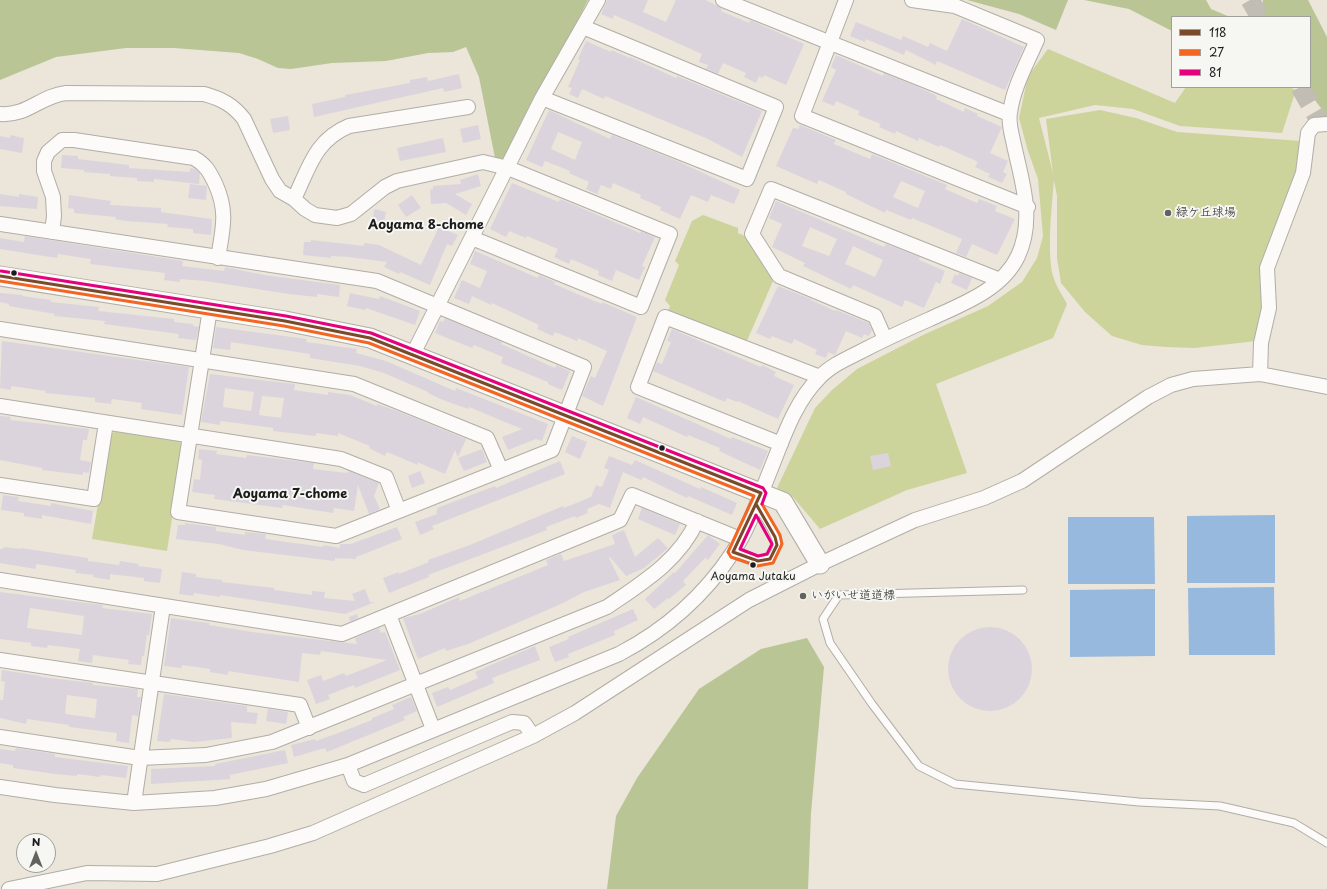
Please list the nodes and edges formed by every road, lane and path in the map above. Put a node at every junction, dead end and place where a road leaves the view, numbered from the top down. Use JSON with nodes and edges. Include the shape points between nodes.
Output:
{"nodes":[{"id":1,"x":598,"y":0,"type":"edge"},
{"id":2,"x":723,"y":0,"type":"edge"},
{"id":3,"x":846,"y":0,"type":"edge"},
{"id":4,"x":912,"y":0,"type":"edge"},
{"id":5,"x":583,"y":27,"type":"junction"},
{"id":6,"x":828,"y":42,"type":"junction"},
{"id":7,"x":542,"y":98,"type":"junction"},
{"id":8,"x":468,"y":106,"type":"dead end"},
{"id":9,"x":0,"y":114,"type":"edge"},
{"id":10,"x":1009,"y":114,"type":"junction"},
{"id":11,"x":1327,"y":124,"type":"edge"},
{"id":12,"x":508,"y":168,"type":"junction"},
{"id":13,"x":294,"y":199,"type":"junction"},
{"id":14,"x":1028,"y":207,"type":"junction"},
{"id":15,"x":0,"y":224,"type":"edge"},
{"id":16,"x":52,"y":232,"type":"junction"},
{"id":17,"x":472,"y":238,"type":"junction"},
{"id":18,"x":218,"y":258,"type":"junction"},
{"id":19,"x":0,"y":276,"type":"edge"},
{"id":20,"x":1000,"y":280,"type":"junction"},
{"id":21,"x":437,"y":306,"type":"junction"},
{"id":22,"x":210,"y":309,"type":"junction"},
{"id":23,"x":0,"y":329,"type":"edge"},
{"id":24,"x":885,"y":339,"type":"junction"},
{"id":25,"x":413,"y":354,"type":"junction"},
{"id":26,"x":202,"y":361,"type":"junction"},
{"id":27,"x":1260,"y":374,"type":"junction"},
{"id":28,"x":820,"y":377,"type":"junction"},
{"id":29,"x":1327,"y":387,"type":"edge"},
{"id":30,"x":0,"y":406,"type":"edge"},
{"id":31,"x":566,"y":414,"type":"junction"},
{"id":32,"x":106,"y":423,"type":"junction"},
{"id":33,"x":190,"y":436,"type":"junction"},
{"id":34,"x":781,"y":444,"type":"junction"},
{"id":35,"x":501,"y":470,"type":"junction"},
{"id":36,"x":0,"y":485,"type":"edge"},
{"id":37,"x":759,"y":498,"type":"junction"},
{"id":38,"x":398,"y":511,"type":"junction"},
{"id":39,"x":697,"y":521,"type":"junction"},
{"id":40,"x":740,"y":538,"type":"junction"},
{"id":41,"x":733,"y":552,"type":"junction"},
{"id":42,"x":820,"y":564,"type":"junction"},
{"id":43,"x":0,"y":580,"type":"edge"},
{"id":44,"x":1023,"y":590,"type":"dead end"},
{"id":45,"x":163,"y":606,"type":"junction"},
{"id":46,"x":389,"y":615,"type":"junction"},
{"id":47,"x":0,"y":660,"type":"edge"},
{"id":48,"x":152,"y":683,"type":"junction"},
{"id":49,"x":415,"y":683,"type":"junction"},
{"id":50,"x":309,"y":728,"type":"junction"},
{"id":51,"x":433,"y":729,"type":"junction"},
{"id":52,"x":533,"y":736,"type":"junction"},
{"id":53,"x":0,"y":737,"type":"edge"},
{"id":54,"x":140,"y":758,"type":"junction"},
{"id":55,"x":348,"y":765,"type":"junction"},
{"id":56,"x":0,"y":787,"type":"edge"},
{"id":57,"x":134,"y":803,"type":"junction"},
{"id":58,"x":1327,"y":843,"type":"edge"},
{"id":59,"x":9,"y":889,"type":"edge"}],
"edges":[{"from":1,"to":5,"type":"street"},
{"from":2,"to":6,"type":"street"},
{"from":3,"to":6,"type":"street"},
{"from":4,"to":10,"type":"street","via":[[955,6],[1036,40]]},
{"from":5,"to":7,"type":"street"},
{"from":5,"to":7,"type":"street","via":[[776,107],[747,179]]},
{"from":6,"to":10,"type":"street"},
{"from":6,"to":14,"type":"street","via":[[802,116]]},
{"from":7,"to":12,"type":"street"},
{"from":8,"to":13,"type":"street","via":[[349,126],[337,131],[319,148]]},
{"from":9,"to":13,"type":"street","via":[[18,114],[56,94],[66,93],[204,94],[225,101],[238,112],[272,179],[280,191]]},
{"from":10,"to":14,"type":"street"},
{"from":11,"to":27,"type":"street","via":[[1314,125],[1308,133],[1303,173],[1267,268],[1269,308],[1261,343]]},
{"from":12,"to":13,"type":"street","via":[[483,162],[414,176],[385,187],[351,214],[337,218],[315,215],[305,210]]},
{"from":12,"to":17,"type":"street"},
{"from":12,"to":17,"type":"street","via":[[670,234],[641,307]]},
{"from":14,"to":20,"type":"street","via":[[1019,254],[1014,265]]},
{"from":15,"to":16,"type":"street"},
{"from":16,"to":18,"type":"street"},
{"from":16,"to":18,"type":"street","via":[[53,197],[44,171],[44,161],[48,152],[62,140],[194,158],[208,168],[222,201],[224,219]]},
{"from":17,"to":21,"type":"street"},
{"from":18,"to":21,"type":"street","via":[[377,281]]},
{"from":19,"to":22,"type":"street"},
{"from":20,"to":24,"type":"street","via":[[979,296]]},
{"from":20,"to":24,"type":"street","via":[[771,189],[752,234],[779,276],[876,316]]},
{"from":21,"to":25,"type":"street"},
{"from":21,"to":31,"type":"street","via":[[584,367]]},
{"from":22,"to":25,"type":"street","via":[[370,338]]},
{"from":22,"to":26,"type":"street"},
{"from":23,"to":26,"type":"street"},
{"from":24,"to":28,"type":"street","via":[[842,361]]},
{"from":25,"to":31,"type":"street"},
{"from":26,"to":33,"type":"street"},
{"from":26,"to":35,"type":"street","via":[[354,384],[487,438]]},
{"from":27,"to":29,"type":"street"},
{"from":27,"to":42,"type":"street","via":[[1193,379],[1171,385],[1148,397],[1022,481],[984,498],[915,520]]},
{"from":28,"to":34,"type":"street","via":[[796,408]]},
{"from":28,"to":34,"type":"street","via":[[665,317],[638,387]]},
{"from":30,"to":32,"type":"street"},
{"from":31,"to":35,"type":"street","via":[[552,450]]},
{"from":31,"to":37,"type":"street"},
{"from":32,"to":33,"type":"street"},
{"from":32,"to":36,"type":"street","via":[[94,499]]},
{"from":33,"to":38,"type":"street","via":[[341,459],[386,477]]},
{"from":33,"to":38,"type":"street","via":[[178,512],[336,536]]},
{"from":34,"to":37,"type":"street"},
{"from":35,"to":38,"type":"street"},
{"from":37,"to":40,"type":"street"},
{"from":37,"to":41,"type":"lane","via":[[776,537],[775,552],[770,559],[758,561]]},
{"from":37,"to":42,"type":"street","via":[[783,502]]},
{"from":39,"to":40,"type":"street"},
{"from":39,"to":46,"type":"street","via":[[632,496],[620,520]]},
{"from":39,"to":49,"type":"street","via":[[691,536],[674,557],[648,579],[607,607]]},
{"from":40,"to":41,"type":"street"},
{"from":41,"to":51,"type":"street","via":[[681,612],[641,642],[612,657]]},
{"from":42,"to":52,"type":"street","via":[[749,600],[575,713]]},
{"from":43,"to":45,"type":"street"},
{"from":44,"to":58,"type":"lane","via":[[839,595],[823,619],[830,644],[919,766],[955,784],[1139,802],[1220,806],[1294,823]]},
{"from":45,"to":46,"type":"street","via":[[342,634]]},
{"from":45,"to":48,"type":"street"},
{"from":46,"to":49,"type":"street"},
{"from":47,"to":48,"type":"street"},
{"from":48,"to":50,"type":"street","via":[[300,705]]},
{"from":48,"to":54,"type":"street"},
{"from":49,"to":50,"type":"street"},
{"from":49,"to":51,"type":"street"},
{"from":50,"to":54,"type":"street","via":[[272,742],[206,755]]},
{"from":51,"to":55,"type":"street"},
{"from":52,"to":55,"type":"street","via":[[524,723],[512,722],[364,785],[354,782]]},
{"from":52,"to":59,"type":"street","via":[[313,833],[270,846],[157,874],[86,873]]},
{"from":53,"to":54,"type":"street"},
{"from":54,"to":57,"type":"street"},
{"from":55,"to":57,"type":"street","via":[[266,789],[215,798]]},
{"from":56,"to":57,"type":"street"}]}
